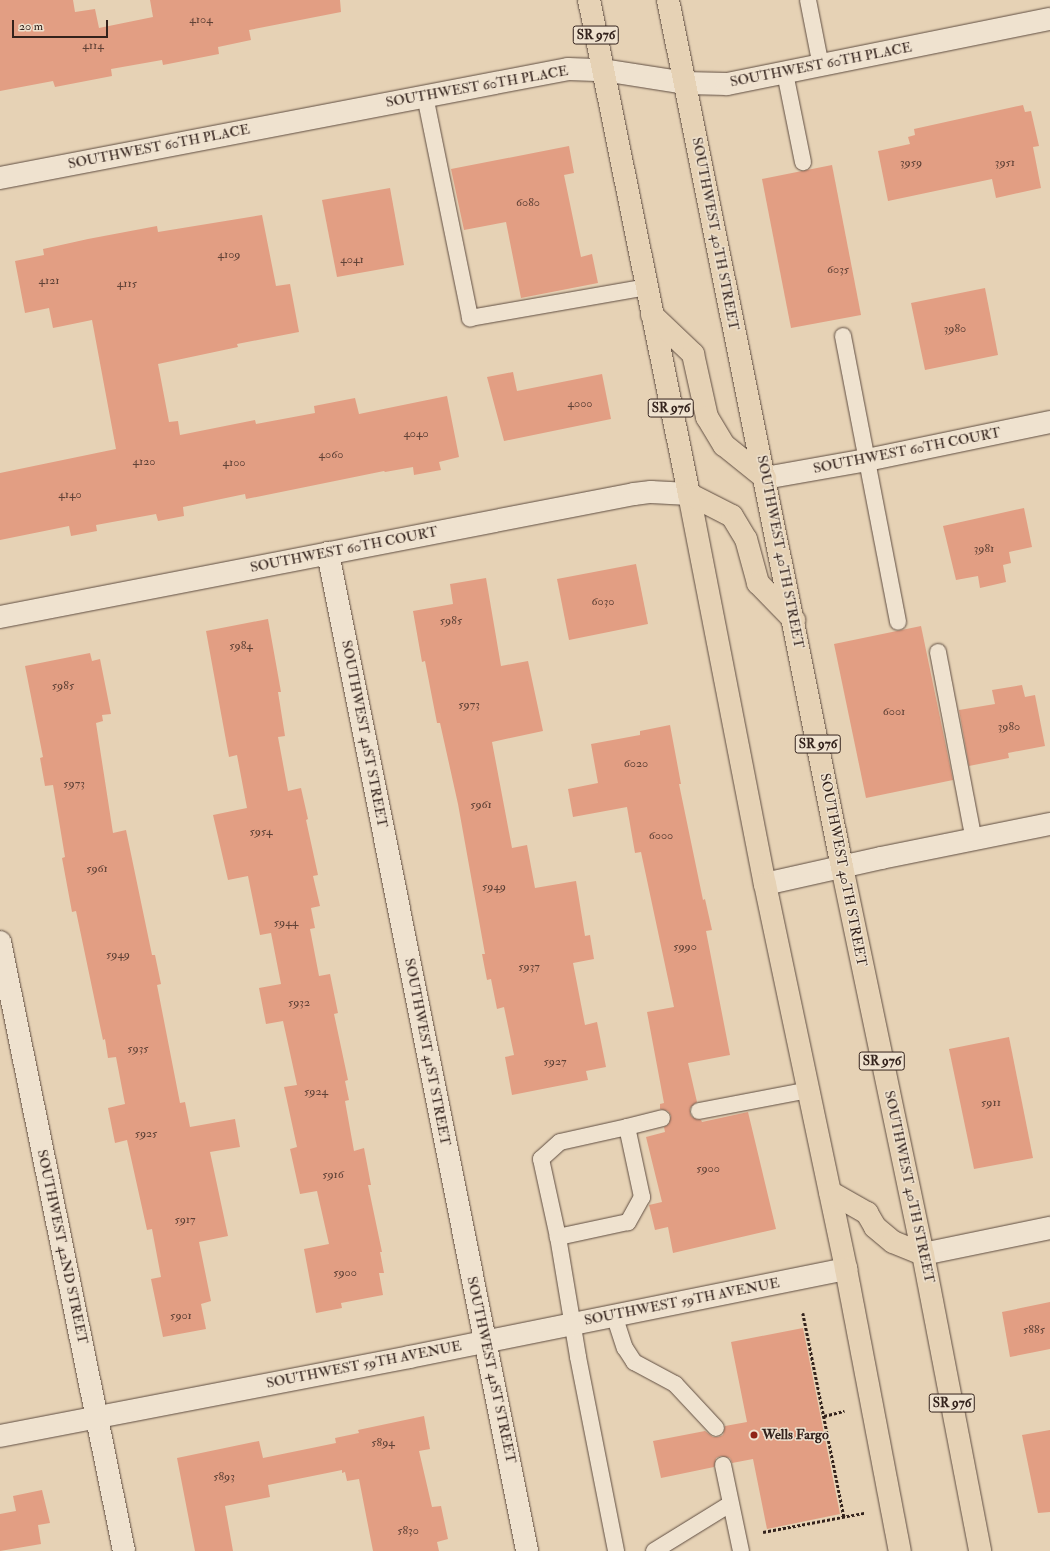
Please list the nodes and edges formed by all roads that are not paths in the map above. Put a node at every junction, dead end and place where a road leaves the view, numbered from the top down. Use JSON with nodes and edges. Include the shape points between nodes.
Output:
{"nodes":[{"id":1,"x":589,"y":0,"type":"edge"},
{"id":2,"x":668,"y":0,"type":"edge"},
{"id":3,"x":808,"y":0,"type":"edge"},
{"id":4,"x":1050,"y":19,"type":"edge"},
{"id":5,"x":821,"y":66,"type":"junction"},
{"id":6,"x":603,"y":70,"type":"junction"},
{"id":7,"x":785,"y":73,"type":"junction"},
{"id":8,"x":685,"y":83,"type":"junction"},
{"id":9,"x":425,"y":96,"type":"junction"},
{"id":10,"x":803,"y":162,"type":"dead end"},
{"id":11,"x":0,"y":178,"type":"edge"},
{"id":12,"x":647,"y":286,"type":"junction"},
{"id":13,"x":652,"y":315,"type":"junction"},
{"id":14,"x":843,"y":336,"type":"dead end"},
{"id":15,"x":1050,"y":422,"type":"edge"},
{"id":16,"x":867,"y":460,"type":"junction"},
{"id":17,"x":765,"y":478,"type":"junction"},
{"id":18,"x":689,"y":494,"type":"junction"},
{"id":19,"x":328,"y":553,"type":"junction"},
{"id":20,"x":0,"y":617,"type":"edge"},
{"id":21,"x":794,"y":620,"type":"junction"},
{"id":22,"x":898,"y":622,"type":"dead end"},
{"id":23,"x":938,"y":652,"type":"dead end"},
{"id":24,"x":1050,"y":824,"type":"edge"},
{"id":25,"x":974,"y":840,"type":"junction"},
{"id":26,"x":842,"y":867,"type":"junction"},
{"id":27,"x":766,"y":884,"type":"junction"},
{"id":28,"x":0,"y":942,"type":"edge"},
{"id":29,"x":809,"y":1090,"type":"junction"},
{"id":30,"x":699,"y":1111,"type":"dead end"},
{"id":31,"x":662,"y":1118,"type":"dead end"},
{"id":32,"x":627,"y":1126,"type":"junction"},
{"id":33,"x":830,"y":1192,"type":"junction"},
{"id":34,"x":1050,"y":1228,"type":"edge"},
{"id":35,"x":558,"y":1237,"type":"junction"},
{"id":36,"x":923,"y":1254,"type":"junction"},
{"id":37,"x":846,"y":1269,"type":"junction"},
{"id":38,"x":614,"y":1315,"type":"junction"},
{"id":39,"x":572,"y":1324,"type":"junction"},
{"id":40,"x":485,"y":1341,"type":"junction"},
{"id":41,"x":97,"y":1416,"type":"junction"},
{"id":42,"x":716,"y":1428,"type":"dead end"},
{"id":43,"x":0,"y":1436,"type":"edge"},
{"id":44,"x":723,"y":1465,"type":"dead end"},
{"id":45,"x":730,"y":1504,"type":"junction"},
{"id":46,"x":897,"y":1550,"type":"edge"},
{"id":47,"x":124,"y":1551,"type":"edge"},
{"id":48,"x":528,"y":1551,"type":"edge"},
{"id":49,"x":616,"y":1551,"type":"edge"},
{"id":50,"x":654,"y":1551,"type":"edge"},
{"id":51,"x":741,"y":1551,"type":"edge"},
{"id":52,"x":980,"y":1551,"type":"edge"}],
"edges":[{"from":1,"to":6,"type":"main road","number":"SR 976"},
{"from":2,"to":8,"type":"main road","name":"SOUTHWEST 40TH STREET","number":"SR 976"},
{"from":3,"to":5,"type":"lane"},
{"from":4,"to":5,"type":"street","name":"SOUTHWEST 60TH PLACE"},
{"from":5,"to":7,"type":"street","name":"SOUTHWEST 60TH PLACE"},
{"from":6,"to":8,"type":"street","name":"SOUTHWEST 60TH PLACE"},
{"from":6,"to":9,"type":"street","name":"SOUTHWEST 60TH PLACE","via":[[568,69]]},
{"from":6,"to":12,"type":"main road","number":"SR 976"},
{"from":7,"to":8,"type":"street","name":"SOUTHWEST 60TH PLACE","via":[[727,84]]},
{"from":7,"to":10,"type":"lane"},
{"from":8,"to":17,"type":"main road","name":"SOUTHWEST 40TH STREET","number":"SR 976"},
{"from":9,"to":11,"type":"street","name":"SOUTHWEST 60TH PLACE"},
{"from":9,"to":12,"type":"lane","via":[[470,318]]},
{"from":12,"to":13,"type":"main road","number":"SR 976"},
{"from":13,"to":17,"type":"main road","via":[[693,354],[707,417],[724,445]]},
{"from":13,"to":18,"type":"main road","number":"SR 976"},
{"from":14,"to":16,"type":"lane"},
{"from":15,"to":16,"type":"street","name":"SOUTHWEST 60TH COURT"},
{"from":16,"to":17,"type":"street","name":"SOUTHWEST 60TH COURT"},
{"from":16,"to":22,"type":"lane"},
{"from":17,"to":21,"type":"main road","name":"SOUTHWEST 40TH STREET","number":"SR 976"},
{"from":18,"to":19,"type":"street","name":"SOUTHWEST 60TH COURT","via":[[634,494]]},
{"from":18,"to":21,"type":"main road","via":[[732,516],[746,538],[758,583]]},
{"from":18,"to":27,"type":"main road","number":"SR 976"},
{"from":19,"to":20,"type":"street","name":"SOUTHWEST 60TH COURT"},
{"from":19,"to":40,"type":"street","name":"SOUTHWEST 41ST STREET"},
{"from":21,"to":26,"type":"main road","name":"SOUTHWEST 40TH STREET","number":"SR 976"},
{"from":23,"to":25,"type":"lane"},
{"from":24,"to":25,"type":"street"},
{"from":25,"to":26,"type":"street"},
{"from":26,"to":27,"type":"street"},
{"from":26,"to":36,"type":"main road","name":"SOUTHWEST 40TH STREET","number":"SR 976"},
{"from":27,"to":29,"type":"main road","number":"SR 976"},
{"from":28,"to":41,"type":"street","name":"SOUTHWEST 42ND STREET"},
{"from":29,"to":30,"type":"lane"},
{"from":29,"to":33,"type":"main road","number":"SR 976"},
{"from":31,"to":32,"type":"lane"},
{"from":32,"to":35,"type":"lane","via":[[642,1197],[628,1222]]},
{"from":32,"to":35,"type":"lane","via":[[560,1142],[541,1159]]},
{"from":33,"to":36,"type":"main road","via":[[867,1213],[875,1227],[893,1242]]},
{"from":33,"to":37,"type":"main road","number":"SR 976"},
{"from":34,"to":36,"type":"street"},
{"from":35,"to":39,"type":"lane"},
{"from":36,"to":52,"type":"main road","name":"SOUTHWEST 40TH STREET","number":"SR 976"},
{"from":37,"to":38,"type":"street","name":"SOUTHWEST 59TH AVENUE"},
{"from":37,"to":46,"type":"main road","number":"SR 976"},
{"from":38,"to":39,"type":"street","name":"SOUTHWEST 59TH AVENUE"},
{"from":38,"to":42,"type":"lane","via":[[625,1348],[634,1362],[675,1384]]},
{"from":39,"to":40,"type":"street","name":"SOUTHWEST 59TH AVENUE"},
{"from":39,"to":49,"type":"lane"},
{"from":40,"to":41,"type":"street","name":"SOUTHWEST 59TH AVENUE"},
{"from":40,"to":48,"type":"street","name":"SOUTHWEST 41ST STREET"},
{"from":41,"to":43,"type":"street","name":"SOUTHWEST 59TH AVENUE"},
{"from":41,"to":47,"type":"street","name":"SOUTHWEST 42ND STREET"},
{"from":44,"to":45,"type":"lane"},
{"from":45,"to":50,"type":"lane"},
{"from":45,"to":51,"type":"lane"}]}
